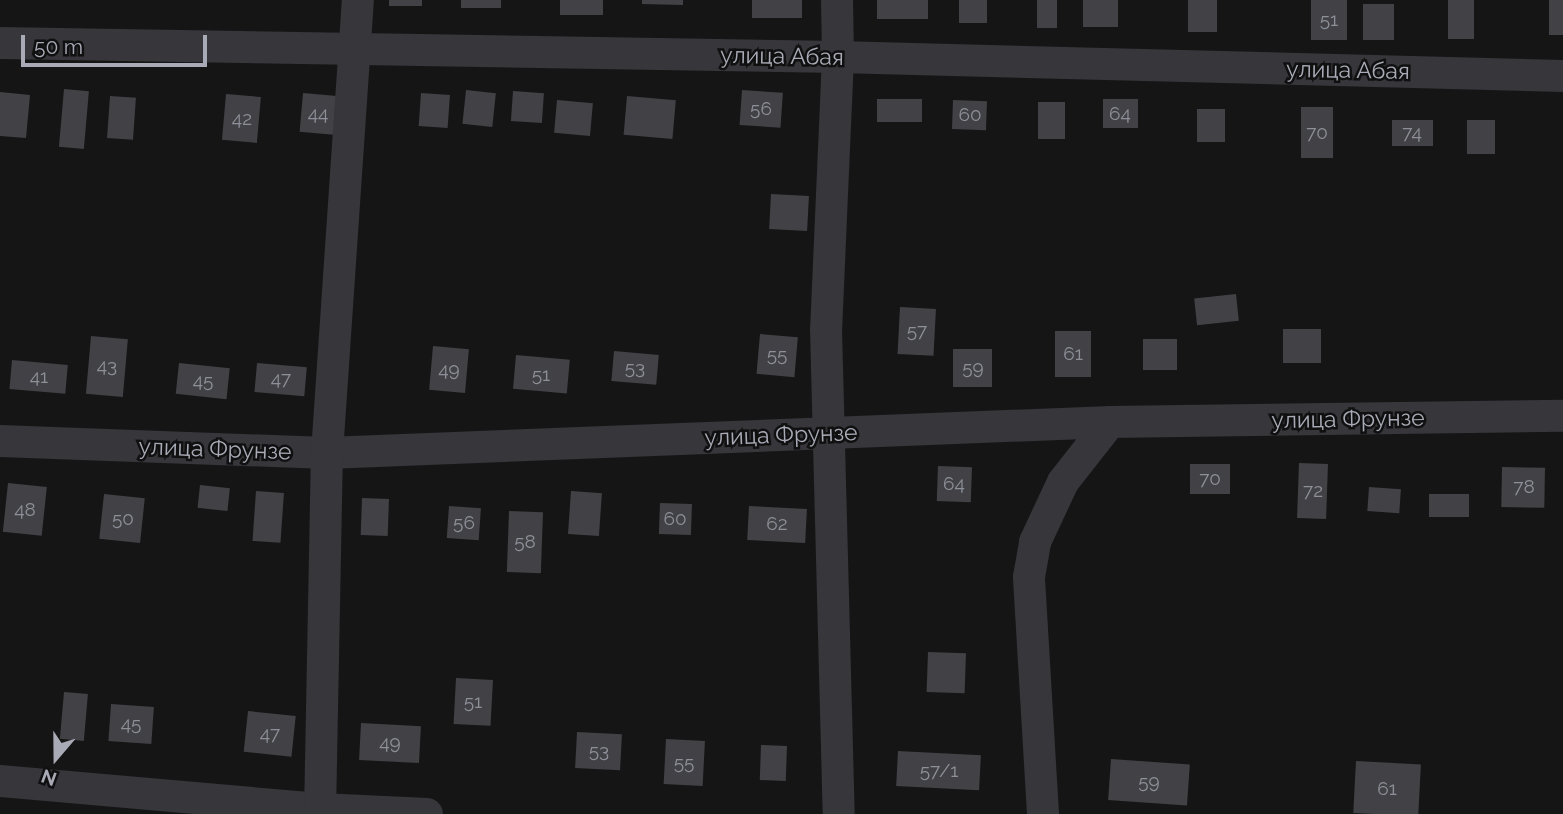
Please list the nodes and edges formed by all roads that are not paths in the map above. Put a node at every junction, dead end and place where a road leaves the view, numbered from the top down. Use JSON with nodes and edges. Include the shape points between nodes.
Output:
{"nodes":[{"id":1,"x":358,"y":0,"type":"edge"},
{"id":2,"x":837,"y":0,"type":"edge"},
{"id":3,"x":0,"y":43,"type":"edge"},
{"id":4,"x":352,"y":50,"type":"junction"},
{"id":5,"x":838,"y":57,"type":"junction"},
{"id":6,"x":1563,"y":76,"type":"edge"},
{"id":7,"x":1563,"y":415,"type":"edge"},
{"id":8,"x":1110,"y":422,"type":"junction"},
{"id":9,"x":831,"y":433,"type":"junction"},
{"id":10,"x":0,"y":442,"type":"edge"},
{"id":11,"x":327,"y":453,"type":"junction"},
{"id":12,"x":0,"y":781,"type":"edge"},
{"id":13,"x":320,"y":811,"type":"edge"},
{"id":14,"x":427,"y":814,"type":"edge"},
{"id":15,"x":839,"y":814,"type":"edge"},
{"id":16,"x":1043,"y":814,"type":"edge"}],
"edges":[{"from":1,"to":4,"type":"street"},
{"from":2,"to":5,"type":"street"},
{"from":3,"to":4,"type":"street","name":"улица Абая"},
{"from":4,"to":5,"type":"street","name":"улица Абая"},
{"from":4,"to":11,"type":"street"},
{"from":5,"to":6,"type":"street","name":"улица Абая"},
{"from":5,"to":9,"type":"street","via":[[826,328]]},
{"from":7,"to":8,"type":"street","name":"улица Фрунзе"},
{"from":8,"to":9,"type":"street","name":"улица Фрунзе"},
{"from":8,"to":16,"type":"street","via":[[1063,482],[1035,542],[1029,577]]},
{"from":9,"to":11,"type":"street","name":"улица Фрунзе"},
{"from":9,"to":15,"type":"street"},
{"from":10,"to":11,"type":"street","name":"улица Фрунзе"},
{"from":11,"to":13,"type":"street"},
{"from":12,"to":13,"type":"street"},
{"from":13,"to":14,"type":"street"}]}
